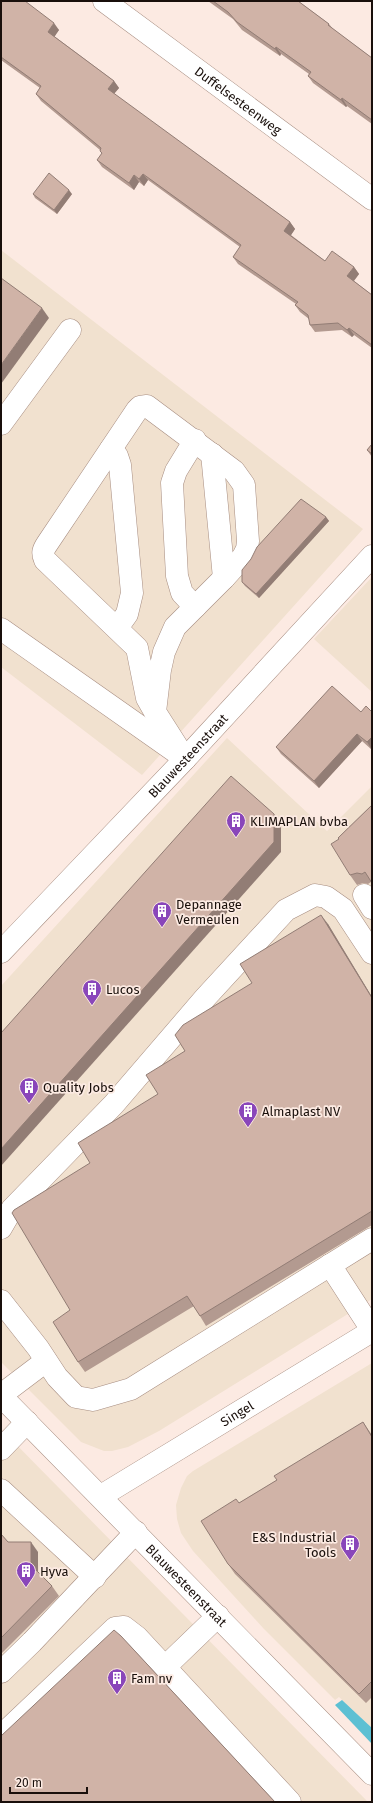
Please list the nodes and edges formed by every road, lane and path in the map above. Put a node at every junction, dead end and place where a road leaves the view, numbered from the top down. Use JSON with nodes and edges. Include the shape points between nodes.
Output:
{"nodes":[{"id":1,"x":104,"y":1,"type":"edge"},
{"id":2,"x":372,"y":199,"type":"edge"},
{"id":3,"x":70,"y":330,"type":"dead end"},
{"id":4,"x":1,"y":424,"type":"edge"},
{"id":5,"x":195,"y":440,"type":"junction"},
{"id":6,"x":111,"y":449,"type":"junction"},
{"id":7,"x":372,"y":556,"type":"edge"},
{"id":8,"x":195,"y":607,"type":"junction"},
{"id":9,"x":117,"y":628,"type":"junction"},
{"id":10,"x":1,"y":629,"type":"edge"},
{"id":11,"x":137,"y":648,"type":"junction"},
{"id":12,"x":164,"y":652,"type":"junction"},
{"id":13,"x":155,"y":712,"type":"junction"},
{"id":14,"x":185,"y":759,"type":"junction"},
{"id":15,"x":1,"y":952,"type":"edge"},
{"id":16,"x":372,"y":952,"type":"edge"},
{"id":17,"x":1,"y":1228,"type":"edge"},
{"id":18,"x":372,"y":1239,"type":"edge"},
{"id":19,"x":330,"y":1265,"type":"junction"},
{"id":20,"x":1,"y":1301,"type":"edge"},
{"id":21,"x":372,"y":1330,"type":"edge"},
{"id":22,"x":46,"y":1361,"type":"junction"},
{"id":23,"x":1,"y":1396,"type":"edge"},
{"id":24,"x":27,"y":1422,"type":"junction"},
{"id":25,"x":1,"y":1449,"type":"edge"},
{"id":26,"x":1,"y":1490,"type":"edge"},
{"id":27,"x":101,"y":1496,"type":"junction"},
{"id":28,"x":136,"y":1532,"type":"junction"},
{"id":29,"x":95,"y":1577,"type":"junction"},
{"id":30,"x":218,"y":1616,"type":"junction"},
{"id":31,"x":165,"y":1667,"type":"junction"},
{"id":32,"x":1,"y":1672,"type":"edge"},
{"id":33,"x":1,"y":1736,"type":"edge"},
{"id":34,"x":372,"y":1774,"type":"edge"},
{"id":35,"x":290,"y":1802,"type":"edge"}],
"edges":[{"from":1,"to":2,"type":"street","name":"Duffelsesteenweg"},
{"from":3,"to":4,"type":"street"},
{"from":5,"to":6,"type":"street","via":[[147,406],[137,410]]},
{"from":5,"to":8,"type":"street","via":[[176,470],[172,483],[177,576],[182,593]]},
{"from":5,"to":8,"type":"street","via":[[234,470],[244,485],[248,541],[243,557]]},
{"from":6,"to":9,"type":"street","via":[[120,465],[132,581],[130,605]]},
{"from":6,"to":9,"type":"street","via":[[47,544],[43,555],[45,560]]},
{"from":7,"to":14,"type":"street","name":"Blauwesteenstraat"},
{"from":8,"to":12,"type":"street","via":[[176,627]]},
{"from":9,"to":11,"type":"street"},
{"from":10,"to":14,"type":"street"},
{"from":11,"to":12,"type":"street"},
{"from":11,"to":13,"type":"street","via":[[147,698]]},
{"from":12,"to":13,"type":"street"},
{"from":13,"to":14,"type":"street"},
{"from":14,"to":15,"type":"street","name":"Blauwesteenstraat"},
{"from":16,"to":17,"type":"street","via":[[343,909],[326,897],[315,895],[286,910],[114,1104],[12,1209]]},
{"from":18,"to":19,"type":"street"},
{"from":19,"to":21,"type":"street"},
{"from":19,"to":22,"type":"street","via":[[131,1389],[93,1400],[76,1397]]},
{"from":20,"to":22,"type":"street"},
{"from":21,"to":27,"type":"street","name":"Singel"},
{"from":22,"to":23,"type":"street"},
{"from":23,"to":24,"type":"street","name":"Blauwesteenstraat"},
{"from":24,"to":25,"type":"street"},
{"from":24,"to":27,"type":"street","name":"Blauwesteenstraat"},
{"from":26,"to":29,"type":"street"},
{"from":27,"to":28,"type":"street","name":"Blauwesteenstraat"},
{"from":28,"to":29,"type":"street"},
{"from":28,"to":30,"type":"street","name":"Blauwesteenstraat"},
{"from":29,"to":32,"type":"street"},
{"from":30,"to":31,"type":"street"},
{"from":30,"to":34,"type":"street","name":"Blauwesteenstraat"},
{"from":31,"to":33,"type":"street","via":[[128,1629],[121,1626],[115,1628]]},
{"from":31,"to":35,"type":"street"}]}
